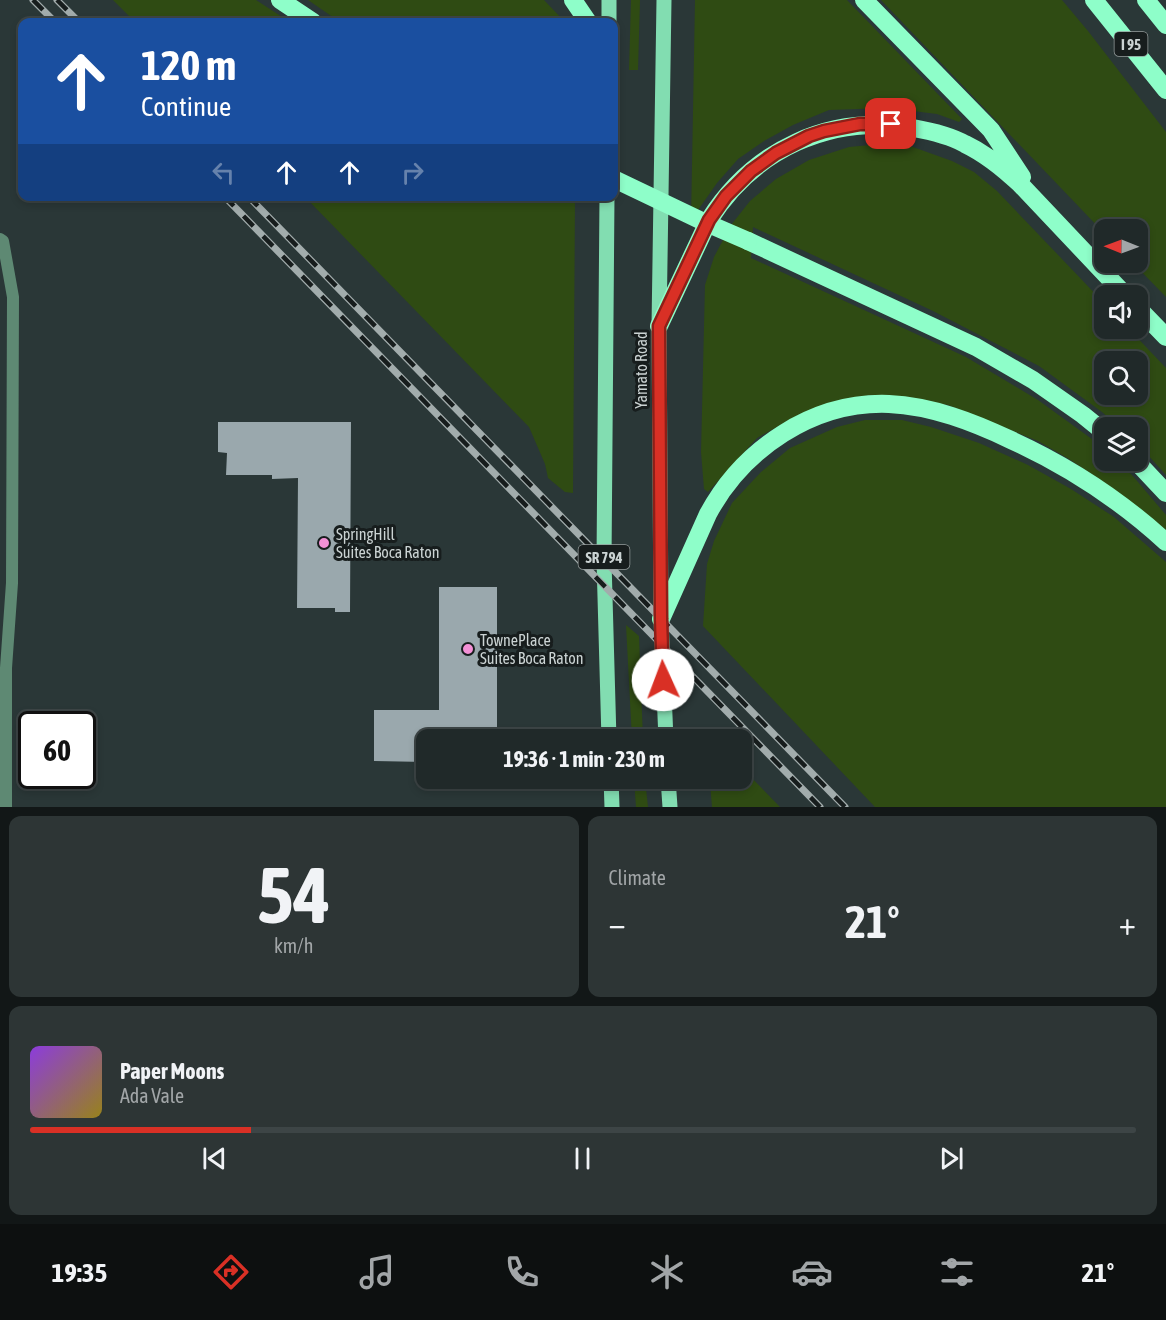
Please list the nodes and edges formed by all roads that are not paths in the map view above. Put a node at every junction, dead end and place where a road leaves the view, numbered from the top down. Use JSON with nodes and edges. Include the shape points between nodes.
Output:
{"nodes":[{"id":1,"x":280,"y":0,"type":"edge"},
{"id":2,"x":573,"y":0,"type":"edge"},
{"id":3,"x":609,"y":0,"type":"edge"},
{"id":4,"x":664,"y":0,"type":"edge"},
{"id":5,"x":864,"y":0,"type":"edge"},
{"id":6,"x":1094,"y":0,"type":"edge"},
{"id":7,"x":1146,"y":0,"type":"edge"},
{"id":8,"x":307,"y":18,"type":"edge"},
{"id":9,"x":585,"y":18,"type":"edge"},
{"id":10,"x":609,"y":18,"type":"edge"},
{"id":11,"x":1166,"y":25,"type":"edge"},
{"id":12,"x":1166,"y":90,"type":"edge"},
{"id":13,"x":618,"y":181,"type":"edge"},
{"id":14,"x":607,"y":201,"type":"edge"},
{"id":15,"x":1039,"y":204,"type":"junction"},
{"id":16,"x":0,"y":239,"type":"edge"},
{"id":17,"x":1116,"y":285,"type":"edge"},
{"id":18,"x":1148,"y":318,"type":"edge"},
{"id":19,"x":659,"y":326,"type":"junction"},
{"id":20,"x":1166,"y":337,"type":"edge"},
{"id":21,"x":1094,"y":424,"type":"edge"},
{"id":22,"x":1145,"y":471,"type":"edge"},
{"id":23,"x":1166,"y":493,"type":"edge"},
{"id":24,"x":1166,"y":542,"type":"edge"},
{"id":25,"x":661,"y":619,"type":"junction"},
{"id":26,"x":3,"y":627,"type":"edge"},
{"id":27,"x":609,"y":729,"type":"edge"},
{"id":28,"x":666,"y":729,"type":"edge"},
{"id":29,"x":611,"y":789,"type":"edge"},
{"id":30,"x":669,"y":789,"type":"edge"},
{"id":31,"x":6,"y":807,"type":"edge"},
{"id":32,"x":612,"y":807,"type":"edge"},
{"id":33,"x":670,"y":807,"type":"edge"}],
"edges":[{"from":1,"to":8,"type":"highway"},
{"from":2,"to":9,"type":"highway"},
{"from":3,"to":10,"type":"main road"},
{"from":4,"to":19,"type":"main road","name":"Yamato Road"},
{"from":5,"to":15,"type":"highway","via":[[991,130]]},
{"from":6,"to":12,"type":"highway","number":"I 95"},
{"from":7,"to":11,"type":"highway"},
{"from":13,"to":21,"type":"highway","bridge":true,"via":[[976,347],[1033,380]]},
{"from":14,"to":27,"type":"main road","number":"SR 794","via":[[604,561]]},
{"from":15,"to":17,"type":"highway"},
{"from":15,"to":19,"type":"highway","via":[[992,160],[946,136],[891,124],[860,124],[824,131],[769,158],[726,196],[709,220]]},
{"from":16,"to":26,"type":"street","via":[[13,297],[12,584]]},
{"from":18,"to":20,"type":"highway"},
{"from":19,"to":25,"type":"main road","name":"Yamato Road"},
{"from":22,"to":23,"type":"highway"},
{"from":24,"to":25,"type":"highway","via":[[1082,478],[990,430],[916,407],[856,407],[811,419],[780,435],[740,470],[708,514]]},
{"from":25,"to":28,"type":"main road","name":"Yamato Road"},
{"from":26,"to":31,"type":"street"},
{"from":29,"to":32,"type":"main road"},
{"from":30,"to":33,"type":"main road"}]}
